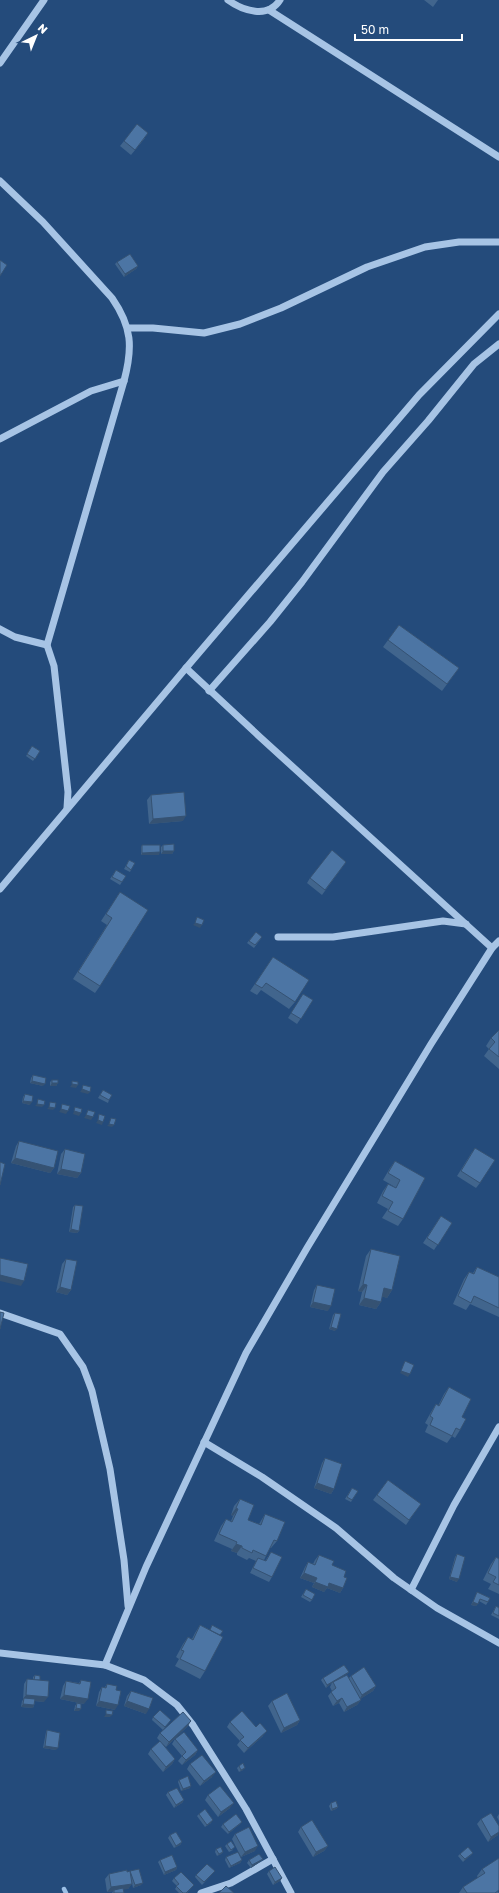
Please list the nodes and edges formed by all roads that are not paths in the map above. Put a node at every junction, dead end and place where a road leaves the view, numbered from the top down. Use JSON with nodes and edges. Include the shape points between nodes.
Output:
{"nodes":[{"id":1,"x":44,"y":0,"type":"edge"},
{"id":2,"x":228,"y":0,"type":"edge"},
{"id":3,"x":280,"y":0,"type":"edge"},
{"id":4,"x":269,"y":10,"type":"junction"},
{"id":5,"x":0,"y":63,"type":"edge"},
{"id":6,"x":499,"y":157,"type":"edge"},
{"id":7,"x":0,"y":181,"type":"edge"},
{"id":8,"x":499,"y":242,"type":"edge"},
{"id":9,"x":499,"y":314,"type":"edge"},
{"id":10,"x":128,"y":328,"type":"junction"},
{"id":11,"x":499,"y":344,"type":"edge"},
{"id":12,"x":124,"y":381,"type":"junction"},
{"id":13,"x":0,"y":439,"type":"edge"},
{"id":14,"x":0,"y":629,"type":"edge"},
{"id":15,"x":47,"y":645,"type":"junction"},
{"id":16,"x":186,"y":668,"type":"junction"},
{"id":17,"x":209,"y":691,"type":"junction"},
{"id":18,"x":67,"y":808,"type":"junction"},
{"id":19,"x":0,"y":889,"type":"edge"},
{"id":20,"x":466,"y":924,"type":"junction"},
{"id":21,"x":278,"y":937,"type":"dead end"},
{"id":22,"x":499,"y":941,"type":"edge"},
{"id":23,"x":492,"y":948,"type":"junction"},
{"id":24,"x":0,"y":1313,"type":"edge"},
{"id":25,"x":499,"y":1427,"type":"edge"},
{"id":26,"x":204,"y":1442,"type":"junction"},
{"id":27,"x":411,"y":1590,"type":"junction"},
{"id":28,"x":128,"y":1607,"type":"junction"},
{"id":29,"x":499,"y":1643,"type":"edge"},
{"id":30,"x":0,"y":1653,"type":"edge"},
{"id":31,"x":104,"y":1666,"type":"junction"},
{"id":32,"x":273,"y":1859,"type":"junction"},
{"id":33,"x":201,"y":1893,"type":"edge"},
{"id":34,"x":291,"y":1893,"type":"edge"}],
"edges":[{"from":1,"to":5,"type":"street"},
{"from":2,"to":4,"type":"street","via":[[245,9],[258,12]]},
{"from":3,"to":4,"type":"street"},
{"from":4,"to":6,"type":"street"},
{"from":7,"to":10,"type":"street","via":[[43,222],[112,298],[121,310]]},
{"from":8,"to":10,"type":"street","via":[[459,242],[425,247],[367,266],[281,308],[240,324],[204,333]]},
{"from":9,"to":16,"type":"street","via":[[419,395]]},
{"from":10,"to":12,"type":"street","via":[[129,362]]},
{"from":11,"to":17,"type":"street","via":[[474,364],[428,422],[382,472],[302,582]]},
{"from":12,"to":13,"type":"street","via":[[91,391]]},
{"from":12,"to":15,"type":"street"},
{"from":14,"to":15,"type":"street","via":[[15,637]]},
{"from":15,"to":18,"type":"street","via":[[54,666],[67,785]]},
{"from":16,"to":17,"type":"street"},
{"from":16,"to":18,"type":"street"},
{"from":17,"to":20,"type":"street"},
{"from":18,"to":19,"type":"street"},
{"from":20,"to":21,"type":"street","via":[[438,921],[333,937]]},
{"from":20,"to":23,"type":"street"},
{"from":22,"to":23,"type":"street"},
{"from":23,"to":26,"type":"street","via":[[282,1288],[246,1353]]},
{"from":24,"to":28,"type":"street","via":[[60,1334],[83,1367],[92,1391],[110,1469],[124,1560]]},
{"from":25,"to":27,"type":"street","via":[[454,1505]]},
{"from":26,"to":27,"type":"street","via":[[262,1477],[336,1528]]},
{"from":26,"to":28,"type":"street"},
{"from":27,"to":29,"type":"street","via":[[437,1608]]},
{"from":28,"to":31,"type":"street"},
{"from":30,"to":31,"type":"street"},
{"from":31,"to":32,"type":"street","via":[[144,1680],[177,1705],[193,1725],[246,1809]]},
{"from":32,"to":33,"type":"street","via":[[231,1883]]},
{"from":32,"to":34,"type":"street"}]}
